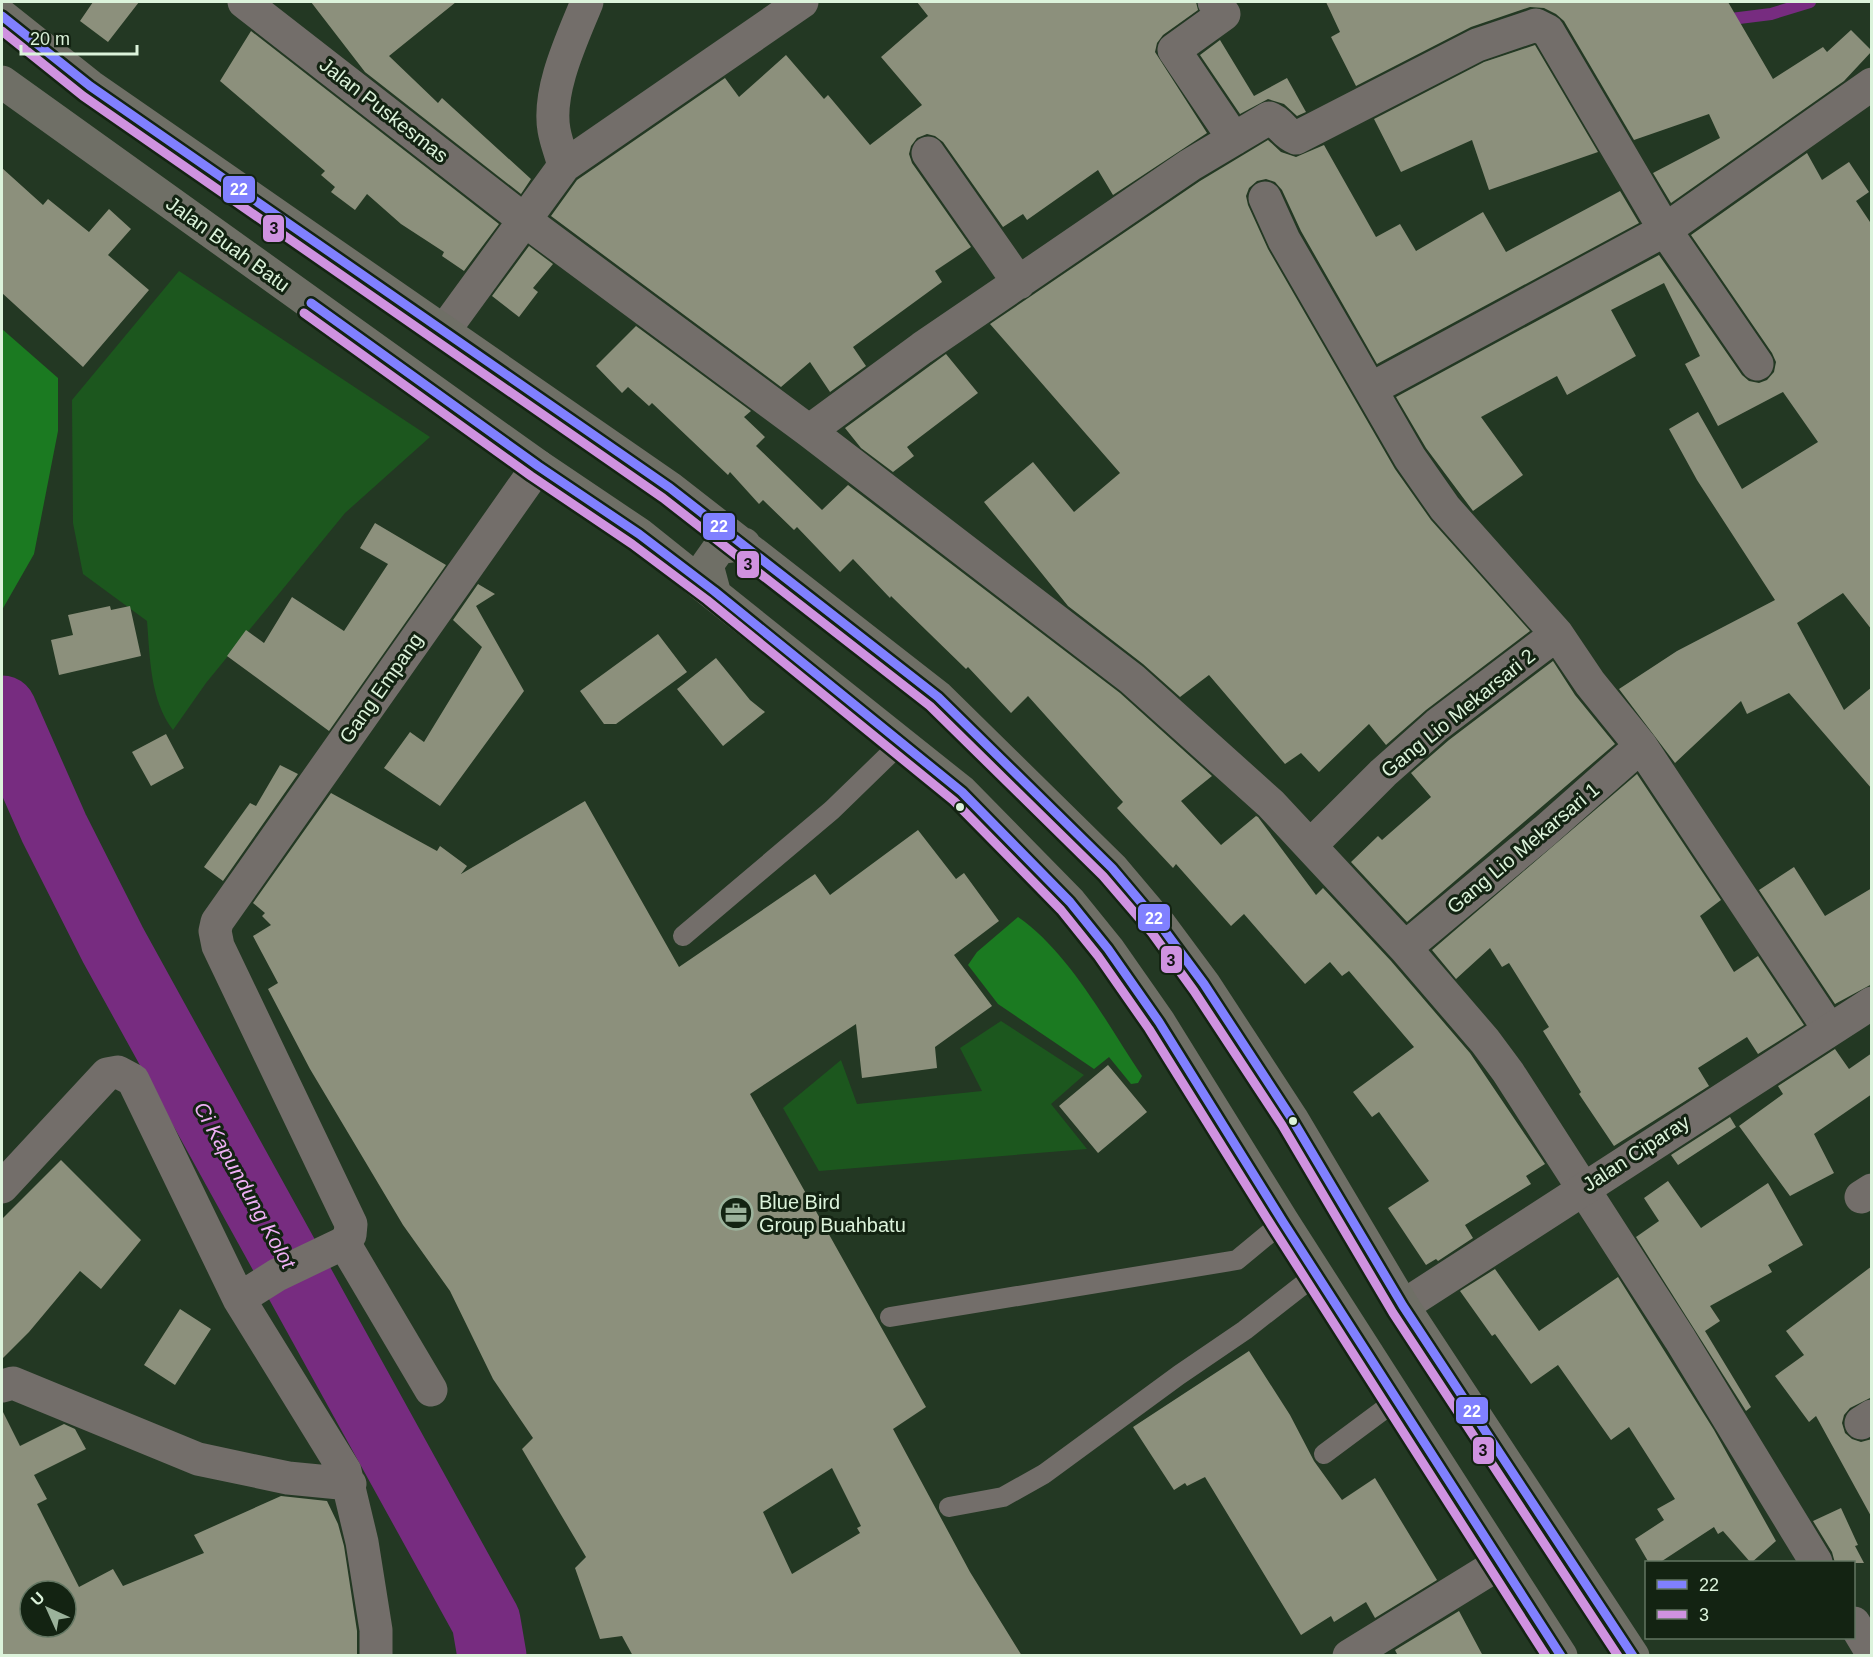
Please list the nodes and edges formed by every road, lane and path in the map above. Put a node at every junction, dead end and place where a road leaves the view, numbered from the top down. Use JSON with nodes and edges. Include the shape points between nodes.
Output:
{"nodes":[{"id":1,"x":244,"y":2,"type":"edge"},
{"id":2,"x":587,"y":2,"type":"edge"},
{"id":3,"x":802,"y":2,"type":"edge"},
{"id":4,"x":1214,"y":2,"type":"edge"},
{"id":5,"x":2,"y":16,"type":"edge"},
{"id":6,"x":2,"y":82,"type":"edge"},
{"id":7,"x":1872,"y":84,"type":"edge"},
{"id":8,"x":1234,"y":139,"type":"junction"},
{"id":9,"x":928,"y":153,"type":"dead end"},
{"id":10,"x":564,"y":166,"type":"junction"},
{"id":11,"x":1264,"y":198,"type":"dead end"},
{"id":12,"x":523,"y":219,"type":"junction"},
{"id":13,"x":1665,"y":230,"type":"junction"},
{"id":14,"x":1019,"y":283,"type":"junction"},
{"id":15,"x":444,"y":332,"type":"junction"},
{"id":16,"x":1757,"y":364,"type":"dead end"},
{"id":17,"x":1371,"y":388,"type":"junction"},
{"id":18,"x":809,"y":431,"type":"junction"},
{"id":19,"x":538,"y":466,"type":"junction"},
{"id":20,"x":670,"y":488,"type":"junction"},
{"id":21,"x":639,"y":534,"type":"junction"},
{"id":22,"x":744,"y":544,"type":"junction"},
{"id":23,"x":714,"y":591,"type":"junction"},
{"id":24,"x":1557,"y":634,"type":"junction"},
{"id":25,"x":901,"y":743,"type":"junction"},
{"id":26,"x":1641,"y":747,"type":"junction"},
{"id":27,"x":1310,"y":846,"type":"junction"},
{"id":28,"x":683,"y":936,"type":"dead end"},
{"id":29,"x":1405,"y":948,"type":"junction"},
{"id":30,"x":1872,"y":1003,"type":"edge"},
{"id":31,"x":1829,"y":1029,"type":"junction"},
{"id":32,"x":2,"y":1187,"type":"edge"},
{"id":33,"x":1583,"y":1187,"type":"junction"},
{"id":34,"x":1283,"y":1222,"type":"junction"},
{"id":35,"x":335,"y":1247,"type":"junction"},
{"id":36,"x":1318,"y":1273,"type":"junction"},
{"id":37,"x":239,"y":1299,"type":"junction"},
{"id":38,"x":1402,"y":1306,"type":"junction"},
{"id":39,"x":890,"y":1317,"type":"dead end"},
{"id":40,"x":2,"y":1386,"type":"edge"},
{"id":41,"x":431,"y":1390,"type":"dead end"},
{"id":42,"x":1398,"y":1398,"type":"junction"},
{"id":43,"x":1324,"y":1454,"type":"dead end"},
{"id":44,"x":348,"y":1478,"type":"junction"},
{"id":45,"x":949,"y":1507,"type":"dead end"},
{"id":46,"x":1815,"y":1561,"type":"edge"},
{"id":47,"x":1500,"y":1563,"type":"junction"},
{"id":48,"x":1855,"y":1625,"type":"edge"},
{"id":49,"x":1872,"y":1653,"type":"edge"},
{"id":50,"x":376,"y":1656,"type":"edge"},
{"id":51,"x":1349,"y":1656,"type":"edge"},
{"id":52,"x":1561,"y":1656,"type":"edge"},
{"id":53,"x":1633,"y":1656,"type":"edge"}],
"edges":[{"from":1,"to":12,"type":"street","name":"Jalan Puskesmas"},
{"from":2,"to":10,"type":"street","via":[[564,59],[555,101],[553,128]]},
{"from":3,"to":10,"type":"street"},
{"from":4,"to":8,"type":"street","via":[[1224,14],[1174,50]]},
{"from":5,"to":15,"type":"main road","via":[[90,86]]},
{"from":6,"to":19,"type":"main road","name":"Jalan Buah Batu"},
{"from":7,"to":13,"type":"street"},
{"from":8,"to":13,"type":"street","via":[[1269,118],[1296,138],[1477,45],[1527,26],[1542,26],[1571,68]]},
{"from":8,"to":14,"type":"street"},
{"from":9,"to":14,"type":"street"},
{"from":10,"to":12,"type":"street"},
{"from":11,"to":17,"type":"street","via":[[1284,240]]},
{"from":12,"to":15,"type":"street"},
{"from":12,"to":18,"type":"street","name":"Jalan Puskesmas"},
{"from":13,"to":16,"type":"street"},
{"from":13,"to":17,"type":"street"},
{"from":14,"to":18,"type":"street"},
{"from":15,"to":20,"type":"main road"},
{"from":17,"to":24,"type":"street","via":[[1410,458],[1445,508]]},
{"from":18,"to":27,"type":"street","name":"Jalan Puskesmas","via":[[1132,679],[1271,804]]},
{"from":19,"to":21,"type":"main road","name":"Jalan Buah Batu"},
{"from":19,"to":35,"type":"street","name":"Gang Empang","via":[[224,911],[215,931],[346,1209],[350,1235]]},
{"from":20,"to":21,"type":"main road","via":[[669,511],[660,524]]},
{"from":20,"to":22,"type":"main road"},
{"from":21,"to":23,"type":"main road","name":"Jalan Buah Batu"},
{"from":22,"to":23,"type":"main road","via":[[719,548],[707,565]]},
{"from":22,"to":38,"type":"main road","via":[[938,697],[1112,868],[1204,984],[1292,1119]]},
{"from":23,"to":25,"type":"main road","name":"Jalan Buah Batu"},
{"from":24,"to":26,"type":"street"},
{"from":24,"to":27,"type":"street","name":"Gang Lio Mekarsari 2","via":[[1437,725]]},
{"from":25,"to":28,"type":"lane","via":[[832,810]]},
{"from":25,"to":34,"type":"main road","name":"Jalan Buah Batu","via":[[962,792],[1070,903],[1108,949],[1160,1022]]},
{"from":26,"to":29,"type":"street","name":"Gang Lio Mekarsari 1"},
{"from":26,"to":31,"type":"street"},
{"from":27,"to":29,"type":"street","name":"Jalan Puskesmas"},
{"from":29,"to":33,"type":"street","name":"Jalan Puskesmas","via":[[1485,1041]]},
{"from":30,"to":31,"type":"street","name":"Jalan Ciparay"},
{"from":31,"to":33,"type":"street","name":"Jalan Ciparay"},
{"from":32,"to":37,"type":"street","via":[[107,1074],[126,1075],[133,1080]]},
{"from":33,"to":38,"type":"street","name":"Jalan Ciparay"},
{"from":33,"to":46,"type":"street","name":"Jalan Puskesmas"},
{"from":34,"to":36,"type":"main road","name":"Jalan Buah Batu"},
{"from":34,"to":39,"type":"lane","via":[[1237,1260]]},
{"from":35,"to":37,"type":"street","via":[[277,1275]]},
{"from":35,"to":41,"type":"street"},
{"from":36,"to":42,"type":"main road","name":"Jalan Buah Batu"},
{"from":36,"to":45,"type":"lane","via":[[1044,1474],[1003,1497]]},
{"from":37,"to":44,"type":"street"},
{"from":38,"to":53,"type":"main road"},
{"from":40,"to":44,"type":"street","via":[[13,1383],[198,1459],[288,1478]]},
{"from":42,"to":43,"type":"lane"},
{"from":42,"to":47,"type":"main road","name":"Jalan Buah Batu"},
{"from":44,"to":50,"type":"street","via":[[376,1630]]},
{"from":47,"to":51,"type":"street"},
{"from":47,"to":52,"type":"main road","name":"Jalan Buah Batu"},
{"from":48,"to":49,"type":"street"}]}
